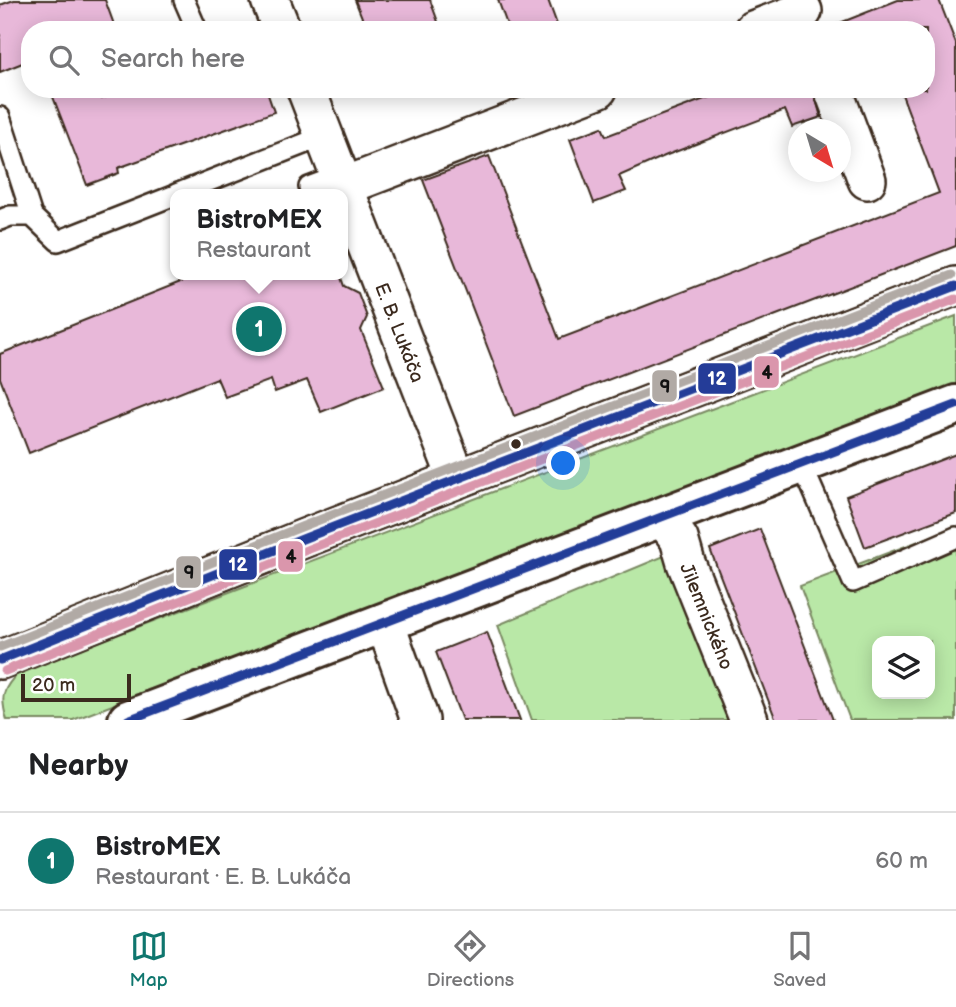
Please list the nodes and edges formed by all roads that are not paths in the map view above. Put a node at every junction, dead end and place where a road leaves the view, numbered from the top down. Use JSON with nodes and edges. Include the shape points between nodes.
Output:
{"nodes":[{"id":1,"x":184,"y":0,"type":"edge"},
{"id":2,"x":804,"y":13,"type":"edge"},
{"id":3,"x":193,"y":21,"type":"edge"},
{"id":4,"x":780,"y":21,"type":"edge"},
{"id":5,"x":309,"y":98,"type":"edge"},
{"id":6,"x":573,"y":98,"type":"edge"},
{"id":7,"x":836,"y":98,"type":"edge"},
{"id":8,"x":0,"y":117,"type":"edge"},
{"id":9,"x":324,"y":136,"type":"junction"},
{"id":10,"x":867,"y":180,"type":"dead end"},
{"id":11,"x":332,"y":183,"type":"junction"},
{"id":12,"x":191,"y":189,"type":"edge"},
{"id":13,"x":335,"y":189,"type":"edge"},
{"id":14,"x":170,"y":197,"type":"edge"},
{"id":15,"x":32,"y":216,"type":"junction"},
{"id":16,"x":0,"y":220,"type":"edge"},
{"id":17,"x":348,"y":221,"type":"edge"},
{"id":18,"x":956,"y":286,"type":"edge"},
{"id":19,"x":956,"y":405,"type":"edge"},
{"id":20,"x":801,"y":463,"type":"junction"},
{"id":21,"x":457,"y":479,"type":"junction"},
{"id":22,"x":662,"y":517,"type":"junction"},
{"id":23,"x":956,"y":537,"type":"edge"},
{"id":24,"x":385,"y":623,"type":"junction"},
{"id":25,"x":0,"y":660,"type":"edge"},
{"id":26,"x":128,"y":720,"type":"edge"},
{"id":27,"x":420,"y":720,"type":"edge"},
{"id":28,"x":749,"y":720,"type":"edge"}],
"edges":[{"from":1,"to":3,"type":"lane"},
{"from":2,"to":4,"type":"street"},
{"from":5,"to":9,"type":"street","name":"E. B. Lukáča"},
{"from":6,"to":11,"type":"street"},
{"from":7,"to":10,"type":"street"},
{"from":8,"to":15,"type":"lane"},
{"from":9,"to":11,"type":"street","name":"E. B. Lukáča"},
{"from":9,"to":12,"type":"lane"},
{"from":11,"to":13,"type":"street","name":"E. B. Lukáča"},
{"from":14,"to":15,"type":"lane","via":[[58,241]]},
{"from":15,"to":16,"type":"lane"},
{"from":17,"to":21,"type":"street","name":"E. B. Lukáča"},
{"from":18,"to":21,"type":"street"},
{"from":19,"to":20,"type":"main road"},
{"from":20,"to":22,"type":"main road"},
{"from":20,"to":23,"type":"lane","via":[[853,582]]},
{"from":21,"to":25,"type":"street"},
{"from":22,"to":24,"type":"main road"},
{"from":22,"to":28,"type":"street","name":"Jilemnického","via":[[680,539]]},
{"from":24,"to":26,"type":"main road"},
{"from":24,"to":27,"type":"street"}]}
